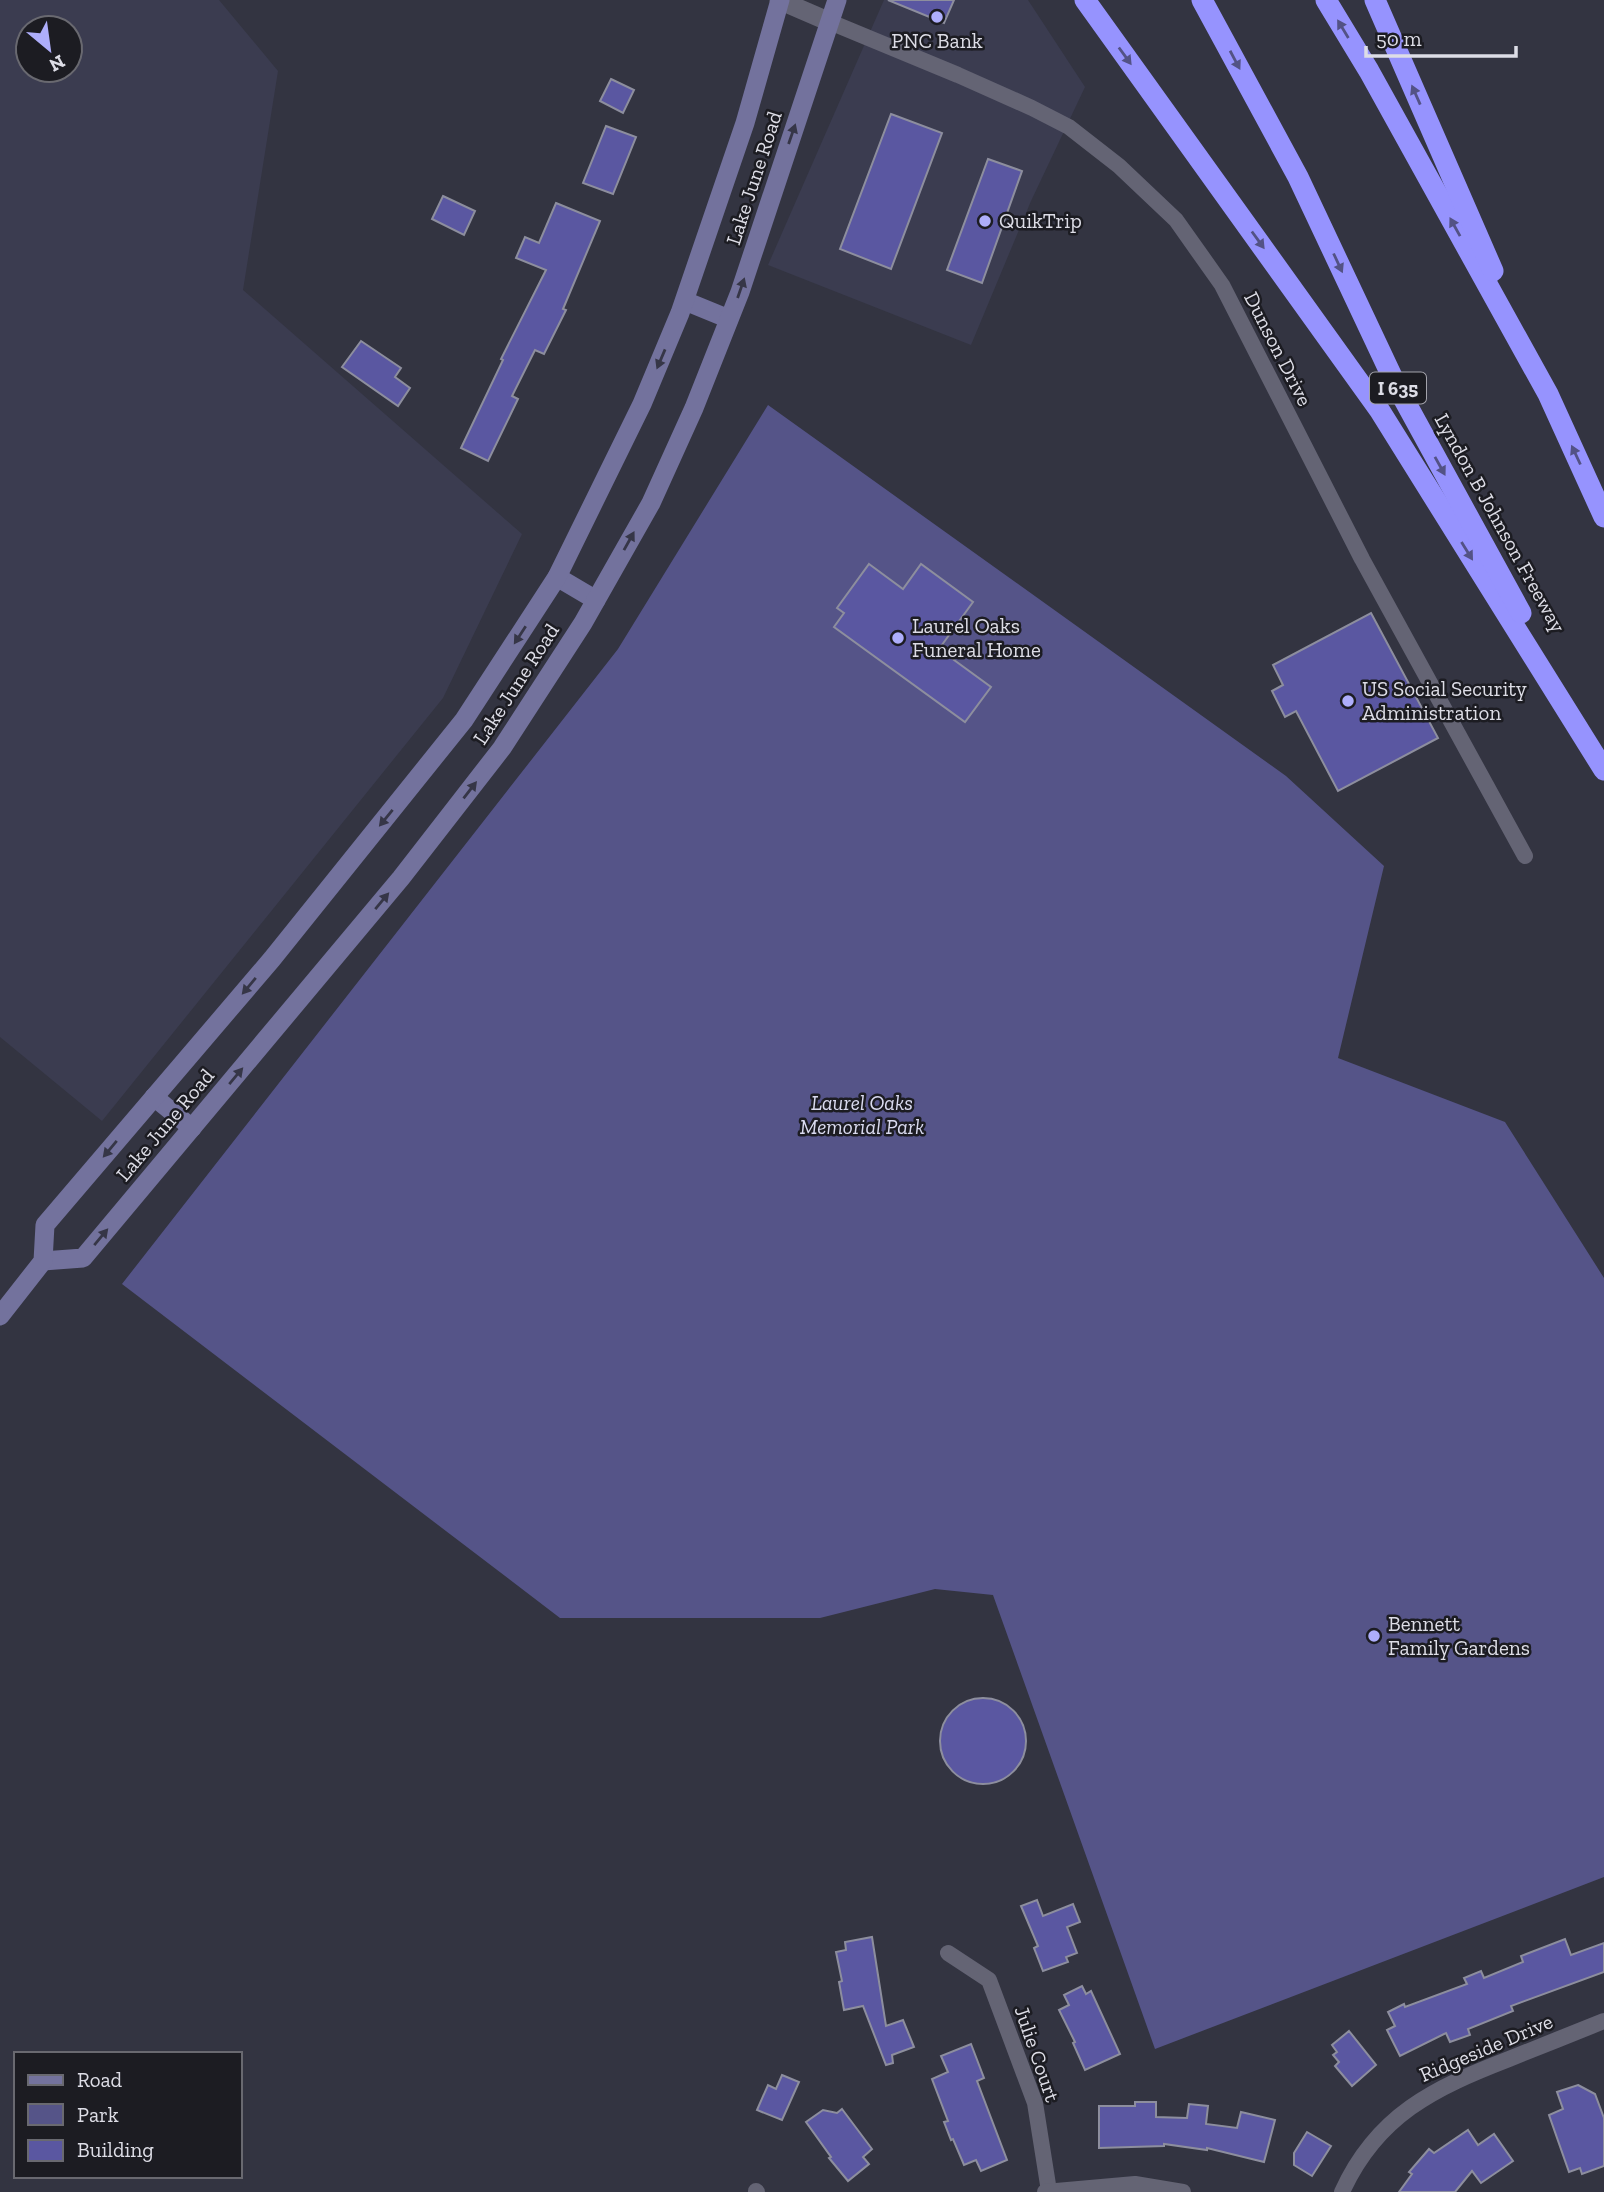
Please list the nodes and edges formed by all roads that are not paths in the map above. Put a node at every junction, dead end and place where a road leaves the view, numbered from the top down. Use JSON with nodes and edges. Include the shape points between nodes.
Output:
{"nodes":[{"id":1,"x":779,"y":0,"type":"edge"},
{"id":2,"x":837,"y":0,"type":"edge"},
{"id":3,"x":1085,"y":0,"type":"edge"},
{"id":4,"x":1202,"y":0,"type":"edge"},
{"id":5,"x":1326,"y":0,"type":"edge"},
{"id":6,"x":1375,"y":0,"type":"edge"},
{"id":7,"x":830,"y":22,"type":"junction"},
{"id":8,"x":685,"y":301,"type":"junction"},
{"id":9,"x":729,"y":319,"type":"junction"},
{"id":10,"x":1548,"y":394,"type":"junction"},
{"id":11,"x":1604,"y":517,"type":"edge"},
{"id":12,"x":557,"y":577,"type":"junction"},
{"id":13,"x":596,"y":600,"type":"junction"},
{"id":14,"x":1604,"y":770,"type":"edge"},
{"id":15,"x":1525,"y":856,"type":"dead end"},
{"id":16,"x":154,"y":1097,"type":"junction"},
{"id":17,"x":192,"y":1128,"type":"junction"},
{"id":18,"x":43,"y":1261,"type":"junction"},
{"id":19,"x":0,"y":1316,"type":"edge"},
{"id":20,"x":948,"y":1953,"type":"dead end"},
{"id":21,"x":1604,"y":2021,"type":"edge"},
{"id":22,"x":1047,"y":2191,"type":"edge"},
{"id":23,"x":1183,"y":2192,"type":"edge"},
{"id":24,"x":1342,"y":2192,"type":"edge"}],
"edges":[{"from":1,"to":7,"type":"street"},
{"from":1,"to":8,"type":"main road","name":"Lake June Road","via":[[745,123]]},
{"from":2,"to":7,"type":"main road","name":"Lake June Road"},
{"from":3,"to":14,"type":"highway","one_way":true,"via":[[1380,411]]},
{"from":4,"to":14,"type":"highway","name":"Lyndon B Johnson Freeway","number":"I 635","one_way":true,"via":[[1298,177],[1396,385]]},
{"from":10,"to":5,"type":"highway","one_way":true},
{"from":10,"to":6,"type":"highway","one_way":true},
{"from":9,"to":7,"type":"main road","name":"Lake June Road","one_way":true},
{"from":7,"to":15,"type":"street","name":"Dunson Drive","via":[[1069,127],[1176,220],[1223,285],[1362,559]]},
{"from":8,"to":9,"type":"main road"},
{"from":8,"to":12,"type":"main road","name":"Lake June Road","one_way":true,"via":[[642,404]]},
{"from":13,"to":9,"type":"main road","name":"Lake June Road","one_way":true,"via":[[651,503]]},
{"from":11,"to":10,"type":"highway","one_way":true},
{"from":12,"to":13,"type":"main road"},
{"from":12,"to":16,"type":"main road","name":"Lake June Road","one_way":true,"via":[[464,720]]},
{"from":17,"to":13,"type":"main road","name":"Lake June Road","one_way":true,"via":[[401,878],[502,748]]},
{"from":16,"to":17,"type":"main road"},
{"from":16,"to":18,"type":"main road","name":"Lake June Road","one_way":true,"via":[[45,1225]]},
{"from":18,"to":17,"type":"main road","name":"Lake June Road","one_way":true,"via":[[83,1258]]},
{"from":18,"to":19,"type":"main road"},
{"from":20,"to":22,"type":"street","name":"Julie Court","via":[[989,1980],[1035,2103]]},
{"from":21,"to":24,"type":"street","name":"Ridgeside Drive","via":[[1455,2080],[1417,2101],[1378,2135]]},
{"from":22,"to":23,"type":"street","via":[[1135,2184]]}]}
